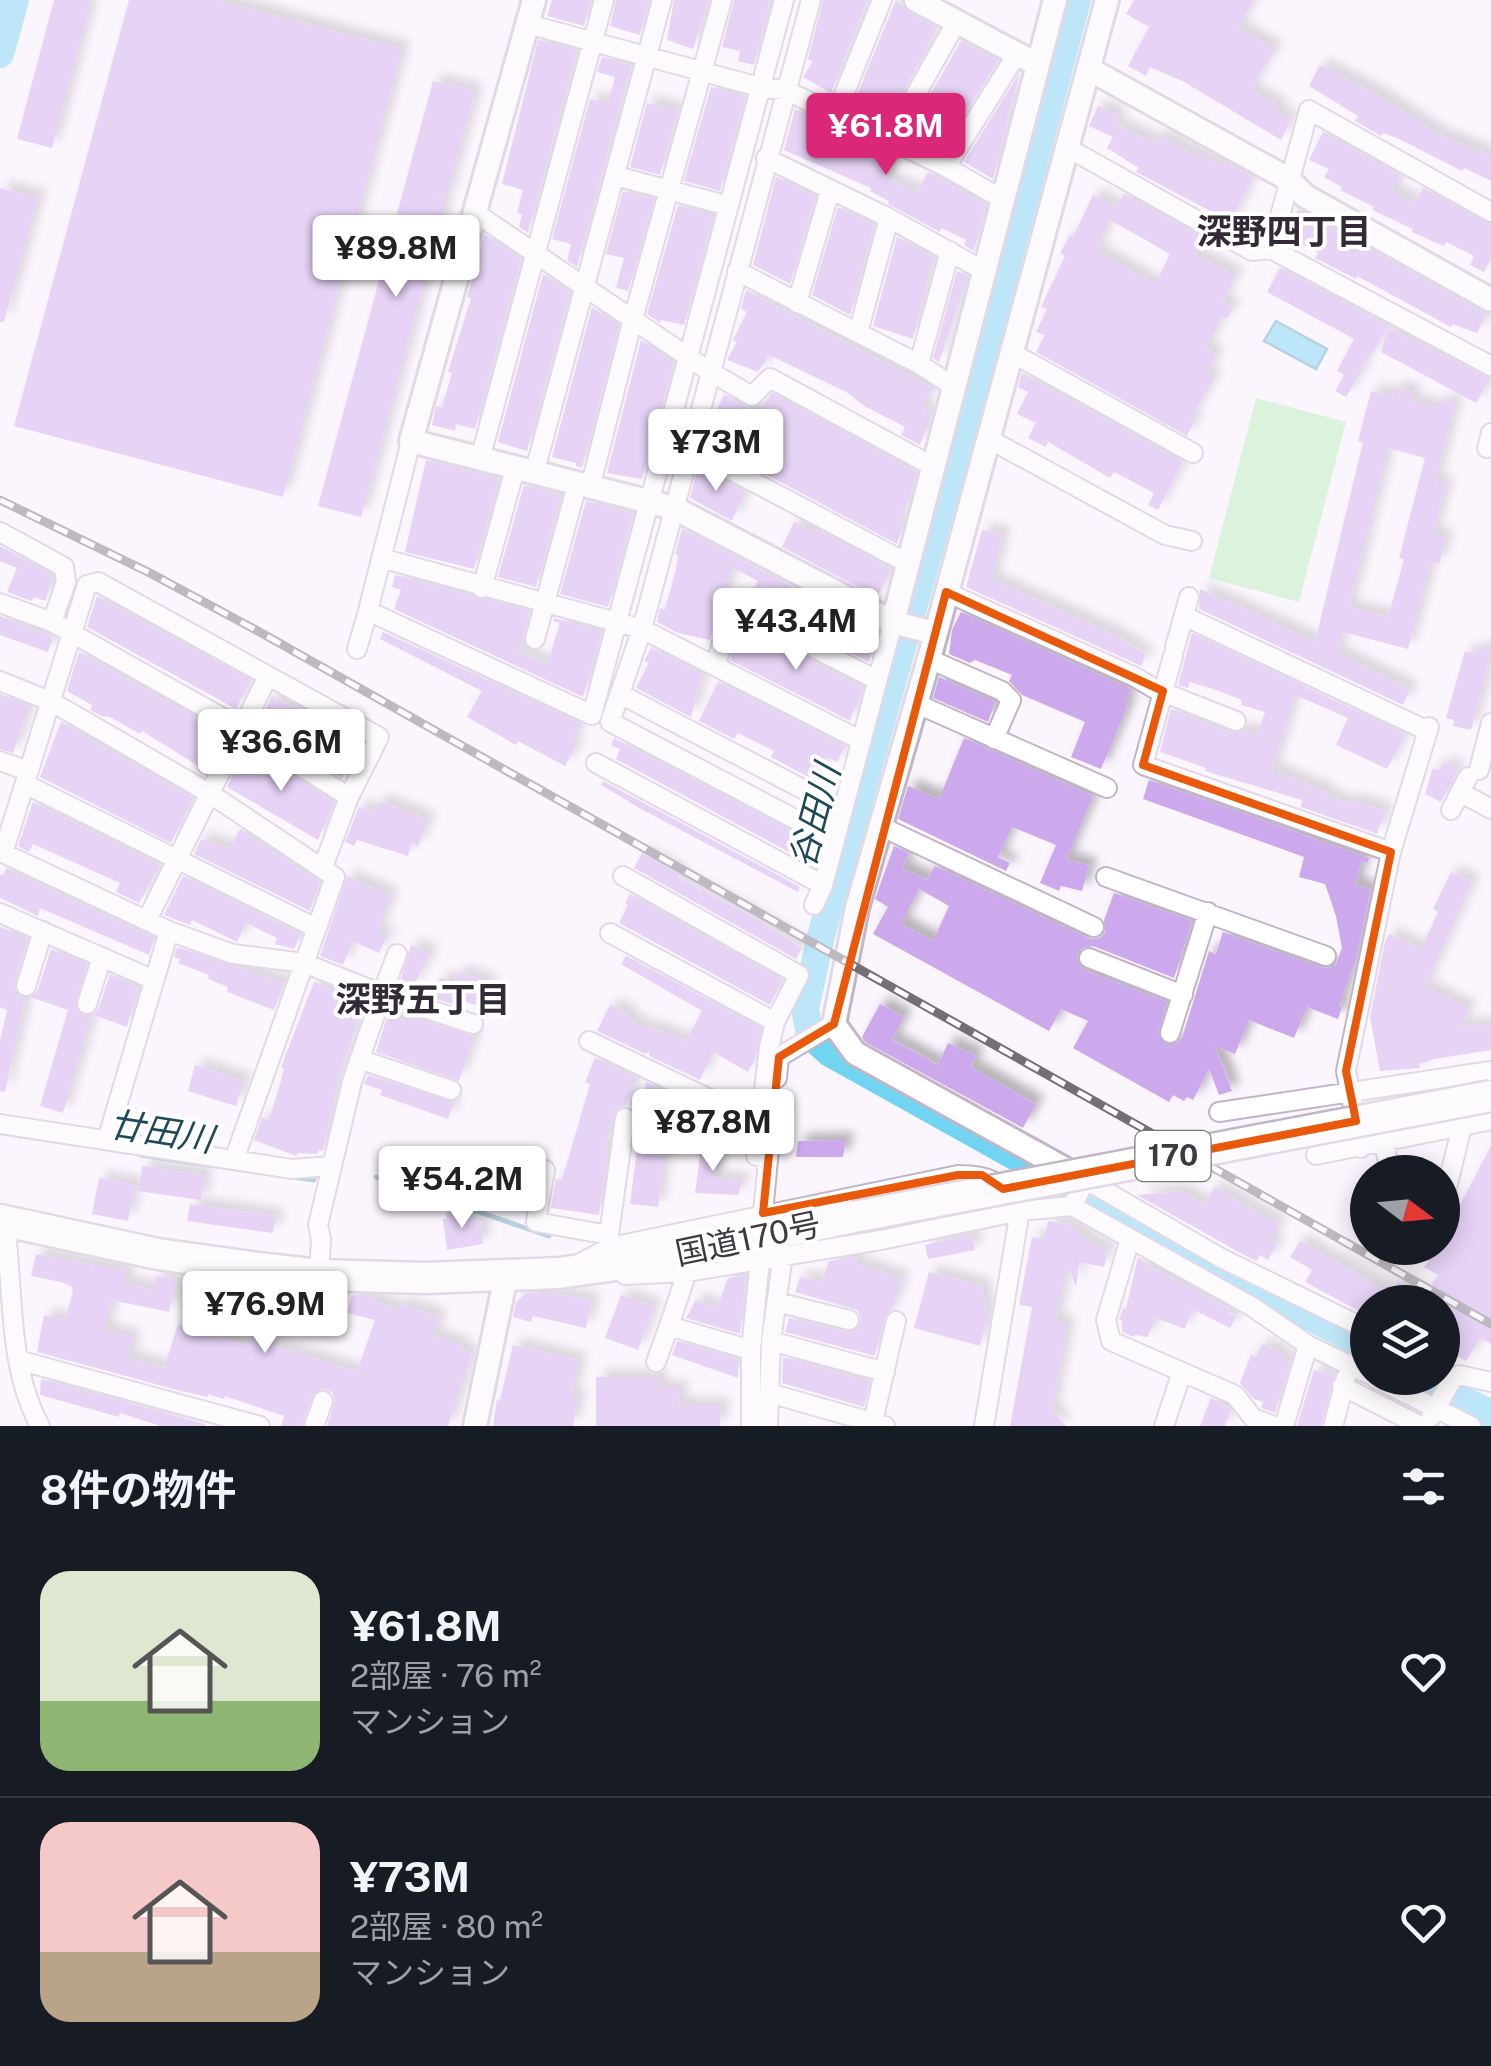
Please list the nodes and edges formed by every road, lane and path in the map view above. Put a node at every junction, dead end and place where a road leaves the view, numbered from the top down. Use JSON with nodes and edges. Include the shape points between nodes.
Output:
{"nodes":[{"id":1,"x":534,"y":0,"type":"edge"},
{"id":2,"x":604,"y":0,"type":"edge"},
{"id":3,"x":662,"y":0,"type":"edge"},
{"id":4,"x":722,"y":0,"type":"edge"},
{"id":5,"x":784,"y":0,"type":"edge"},
{"id":6,"x":811,"y":0,"type":"edge"},
{"id":7,"x":882,"y":0,"type":"edge"},
{"id":8,"x":916,"y":0,"type":"edge"},
{"id":9,"x":1055,"y":0,"type":"edge"},
{"id":10,"x":1107,"y":0,"type":"edge"},
{"id":11,"x":956,"y":21,"type":"junction"},
{"id":12,"x":528,"y":24,"type":"junction"},
{"id":13,"x":592,"y":43,"type":"junction"},
{"id":14,"x":646,"y":57,"type":"junction"},
{"id":15,"x":1028,"y":59,"type":"junction"},
{"id":16,"x":1089,"y":69,"type":"junction"},
{"id":17,"x":702,"y":71,"type":"junction"},
{"id":18,"x":760,"y":86,"type":"junction"},
{"id":19,"x":784,"y":90,"type":"junction"},
{"id":20,"x":836,"y":114,"type":"junction"},
{"id":21,"x":890,"y":140,"type":"junction"},
{"id":22,"x":1068,"y":148,"type":"junction"},
{"id":23,"x":766,"y":158,"type":"junction"},
{"id":24,"x":946,"y":167,"type":"junction"},
{"id":25,"x":616,"y":176,"type":"junction"},
{"id":26,"x":1288,"y":180,"type":"junction"},
{"id":27,"x":670,"y":190,"type":"junction"},
{"id":28,"x":830,"y":191,"type":"junction"},
{"id":29,"x":1004,"y":200,"type":"junction"},
{"id":30,"x":729,"y":206,"type":"junction"},
{"id":31,"x":474,"y":212,"type":"junction"},
{"id":32,"x":1491,"y":212,"type":"edge"},
{"id":33,"x":889,"y":218,"type":"junction"},
{"id":34,"x":1271,"y":249,"type":"junction"},
{"id":35,"x":950,"y":251,"type":"junction"},
{"id":36,"x":536,"y":256,"type":"junction"},
{"id":37,"x":737,"y":272,"type":"junction"},
{"id":38,"x":986,"y":272,"type":"junction"},
{"id":39,"x":586,"y":288,"type":"junction"},
{"id":40,"x":1491,"y":300,"type":"edge"},
{"id":41,"x":797,"y":302,"type":"junction"},
{"id":42,"x":633,"y":319,"type":"junction"},
{"id":43,"x":858,"y":333,"type":"junction"},
{"id":44,"x":1012,"y":353,"type":"junction"},
{"id":45,"x":689,"y":355,"type":"junction"},
{"id":46,"x":919,"y":364,"type":"junction"},
{"id":47,"x":1491,"y":366,"type":"edge"},
{"id":48,"x":709,"y":370,"type":"junction"},
{"id":49,"x":956,"y":388,"type":"junction"},
{"id":50,"x":987,"y":438,"type":"junction"},
{"id":51,"x":411,"y":441,"type":"junction"},
{"id":52,"x":689,"y":448,"type":"junction"},
{"id":53,"x":1193,"y":453,"type":"dead end"},
{"id":54,"x":480,"y":459,"type":"junction"},
{"id":55,"x":932,"y":466,"type":"junction"},
{"id":56,"x":525,"y":472,"type":"junction"},
{"id":57,"x":583,"y":487,"type":"junction"},
{"id":58,"x":647,"y":503,"type":"junction"},
{"id":59,"x":674,"y":508,"type":"junction"},
{"id":60,"x":0,"y":532,"type":"edge"},
{"id":61,"x":1192,"y":541,"type":"dead end"},
{"id":62,"x":381,"y":558,"type":"junction"},
{"id":63,"x":907,"y":564,"type":"junction"},
{"id":64,"x":482,"y":588,"type":"junction"},
{"id":65,"x":946,"y":592,"type":"junction"},
{"id":66,"x":0,"y":603,"type":"edge"},
{"id":67,"x":544,"y":605,"type":"junction"},
{"id":68,"x":368,"y":610,"type":"junction"},
{"id":69,"x":52,"y":622,"type":"junction"},
{"id":70,"x":616,"y":622,"type":"junction"},
{"id":71,"x":893,"y":622,"type":"junction"},
{"id":72,"x":642,"y":629,"type":"junction"},
{"id":73,"x":934,"y":632,"type":"junction"},
{"id":74,"x":72,"y":634,"type":"junction"},
{"id":75,"x":535,"y":639,"type":"dead end"},
{"id":76,"x":357,"y":649,"type":"dead end"},
{"id":77,"x":929,"y":659,"type":"junction"},
{"id":78,"x":716,"y":665,"type":"junction"},
{"id":79,"x":268,"y":676,"type":"junction"},
{"id":80,"x":877,"y":680,"type":"junction"},
{"id":81,"x":0,"y":682,"type":"edge"},
{"id":82,"x":1149,"y":685,"type":"junction"},
{"id":83,"x":620,"y":694,"type":"junction"},
{"id":84,"x":52,"y":702,"type":"junction"},
{"id":85,"x":915,"y":703,"type":"junction"},
{"id":86,"x":1236,"y":721,"type":"dead end"},
{"id":87,"x":1491,"y":723,"type":"edge"},
{"id":88,"x":241,"y":728,"type":"junction"},
{"id":89,"x":994,"y":738,"type":"junction"},
{"id":90,"x":862,"y":741,"type":"junction"},
{"id":91,"x":0,"y":761,"type":"edge"},
{"id":92,"x":596,"y":762,"type":"dead end"},
{"id":93,"x":27,"y":778,"type":"junction"},
{"id":94,"x":1469,"y":780,"type":"junction"},
{"id":95,"x":1107,"y":788,"type":"dead end"},
{"id":96,"x":208,"y":794,"type":"junction"},
{"id":97,"x":349,"y":797,"type":"junction"},
{"id":98,"x":1491,"y":808,"type":"edge"},
{"id":99,"x":843,"y":810,"type":"junction"},
{"id":100,"x":1451,"y":810,"type":"dead end"},
{"id":101,"x":880,"y":826,"type":"junction"},
{"id":102,"x":835,"y":840,"type":"junction"},
{"id":103,"x":1391,"y":852,"type":"junction"},
{"id":104,"x":1,"y":853,"type":"edge"},
{"id":105,"x":177,"y":857,"type":"junction"},
{"id":106,"x":323,"y":866,"type":"junction"},
{"id":107,"x":623,"y":876,"type":"dead end"},
{"id":108,"x":1106,"y":878,"type":"dead end"},
{"id":109,"x":823,"y":885,"type":"junction"},
{"id":110,"x":814,"y":905,"type":"dead end"},
{"id":111,"x":1208,"y":912,"type":"junction"},
{"id":112,"x":0,"y":913,"type":"edge"},
{"id":113,"x":146,"y":920,"type":"junction"},
{"id":114,"x":1094,"y":927,"type":"dead end"},
{"id":115,"x":316,"y":928,"type":"junction"},
{"id":116,"x":169,"y":930,"type":"junction"},
{"id":117,"x":42,"y":932,"type":"junction"},
{"id":118,"x":610,"y":933,"type":"dead end"},
{"id":119,"x":397,"y":954,"type":"dead end"},
{"id":120,"x":1326,"y":956,"type":"dead end"},
{"id":121,"x":102,"y":957,"type":"junction"},
{"id":122,"x":1090,"y":958,"type":"dead end"},
{"id":123,"x":304,"y":962,"type":"junction"},
{"id":124,"x":154,"y":980,"type":"junction"},
{"id":125,"x":26,"y":986,"type":"dead end"},
{"id":126,"x":382,"y":994,"type":"junction"},
{"id":127,"x":1182,"y":995,"type":"junction"},
{"id":128,"x":87,"y":1004,"type":"dead end"},
{"id":129,"x":775,"y":1022,"type":"junction"},
{"id":130,"x":473,"y":1024,"type":"dead end"},
{"id":131,"x":834,"y":1024,"type":"junction"},
{"id":132,"x":1170,"y":1033,"type":"dead end"},
{"id":133,"x":590,"y":1041,"type":"dead end"},
{"id":134,"x":359,"y":1059,"type":"junction"},
{"id":135,"x":1491,"y":1070,"type":"edge"},
{"id":136,"x":451,"y":1090,"type":"dead end"},
{"id":137,"x":1491,"y":1096,"type":"edge"},
{"id":138,"x":1220,"y":1112,"type":"dead end"},
{"id":139,"x":625,"y":1118,"type":"dead end"},
{"id":140,"x":1356,"y":1120,"type":"junction"},
{"id":141,"x":1491,"y":1120,"type":"edge"},
{"id":142,"x":760,"y":1123,"type":"junction"},
{"id":143,"x":0,"y":1124,"type":"edge"},
{"id":144,"x":1462,"y":1126,"type":"junction"},
{"id":145,"x":107,"y":1140,"type":"junction"},
{"id":146,"x":1384,"y":1143,"type":"junction"},
{"id":147,"x":1386,"y":1155,"type":"edge"},
{"id":148,"x":1455,"y":1155,"type":"edge"},
{"id":149,"x":1316,"y":1156,"type":"dead end"},
{"id":150,"x":768,"y":1158,"type":"junction"},
{"id":151,"x":234,"y":1160,"type":"junction"},
{"id":152,"x":331,"y":1166,"type":"junction"},
{"id":153,"x":546,"y":1170,"type":"dead end"},
{"id":154,"x":1086,"y":1180,"type":"junction"},
{"id":155,"x":1072,"y":1206,"type":"junction"},
{"id":156,"x":1020,"y":1211,"type":"junction"},
{"id":157,"x":763,"y":1213,"type":"junction"},
{"id":158,"x":6,"y":1222,"type":"edge"},
{"id":159,"x":1130,"y":1238,"type":"junction"},
{"id":160,"x":610,"y":1241,"type":"junction"},
{"id":161,"x":783,"y":1255,"type":"junction"},
{"id":162,"x":760,"y":1260,"type":"junction"},
{"id":163,"x":687,"y":1272,"type":"junction"},
{"id":164,"x":559,"y":1273,"type":"junction"},
{"id":165,"x":319,"y":1276,"type":"junction"},
{"id":166,"x":506,"y":1276,"type":"junction"},
{"id":167,"x":777,"y":1302,"type":"junction"},
{"id":168,"x":849,"y":1320,"type":"dead end"},
{"id":169,"x":896,"y":1321,"type":"dead end"},
{"id":170,"x":1350,"y":1321,"type":"edge"},
{"id":171,"x":669,"y":1326,"type":"junction"},
{"id":172,"x":771,"y":1341,"type":"junction"},
{"id":173,"x":1308,"y":1345,"type":"junction"},
{"id":174,"x":751,"y":1350,"type":"junction"},
{"id":175,"x":18,"y":1360,"type":"junction"},
{"id":176,"x":656,"y":1362,"type":"dead end"},
{"id":177,"x":1350,"y":1365,"type":"edge"},
{"id":178,"x":885,"y":1372,"type":"junction"},
{"id":179,"x":1182,"y":1372,"type":"junction"},
{"id":180,"x":1460,"y":1375,"type":"edge"},
{"id":181,"x":1350,"y":1379,"type":"edge"},
{"id":182,"x":1491,"y":1382,"type":"edge"},
{"id":183,"x":1342,"y":1386,"type":"junction"},
{"id":184,"x":768,"y":1392,"type":"junction"},
{"id":185,"x":1440,"y":1395,"type":"edge"},
{"id":186,"x":1449,"y":1395,"type":"edge"},
{"id":187,"x":323,"y":1402,"type":"dead end"},
{"id":188,"x":223,"y":1420,"type":"edge"},
{"id":189,"x":877,"y":1425,"type":"edge"},
{"id":190,"x":40,"y":1426,"type":"edge"},
{"id":191,"x":260,"y":1426,"type":"edge"},
{"id":192,"x":314,"y":1426,"type":"edge"},
{"id":193,"x":475,"y":1426,"type":"edge"},
{"id":194,"x":752,"y":1426,"type":"edge"},
{"id":195,"x":768,"y":1426,"type":"edge"},
{"id":196,"x":984,"y":1426,"type":"edge"},
{"id":197,"x":1164,"y":1426,"type":"edge"},
{"id":198,"x":1274,"y":1426,"type":"edge"},
{"id":199,"x":1284,"y":1426,"type":"edge"},
{"id":200,"x":1332,"y":1426,"type":"edge"},
{"id":201,"x":1424,"y":1426,"type":"edge"},
{"id":202,"x":1470,"y":1426,"type":"edge"}],
"edges":[{"from":1,"to":12,"type":"street"},
{"from":2,"to":13,"type":"street"},
{"from":3,"to":14,"type":"street"},
{"from":4,"to":17,"type":"street"},
{"from":5,"to":18,"type":"street"},
{"from":6,"to":19,"type":"street"},
{"from":7,"to":20,"type":"street"},
{"from":8,"to":11,"type":"street"},
{"from":9,"to":15,"type":"street"},
{"from":10,"to":16,"type":"street"},
{"from":11,"to":15,"type":"street"},
{"from":11,"to":21,"type":"street"},
{"from":12,"to":13,"type":"street"},
{"from":12,"to":31,"type":"street"},
{"from":13,"to":14,"type":"street"},
{"from":13,"to":36,"type":"street"},
{"from":14,"to":17,"type":"street"},
{"from":14,"to":25,"type":"street"},
{"from":15,"to":24,"type":"street"},
{"from":15,"to":29,"type":"street"},
{"from":16,"to":22,"type":"street"},
{"from":16,"to":26,"type":"street"},
{"from":17,"to":18,"type":"street"},
{"from":17,"to":27,"type":"street"},
{"from":18,"to":19,"type":"street"},
{"from":18,"to":30,"type":"street"},
{"from":19,"to":20,"type":"street"},
{"from":19,"to":23,"type":"street"},
{"from":20,"to":21,"type":"street"},
{"from":21,"to":24,"type":"street"},
{"from":22,"to":34,"type":"street","via":[[1252,251]]},
{"from":22,"to":44,"type":"street"},
{"from":23,"to":28,"type":"street"},
{"from":23,"to":37,"type":"street"},
{"from":24,"to":29,"type":"street"},
{"from":25,"to":27,"type":"street"},
{"from":25,"to":39,"type":"street"},
{"from":26,"to":32,"type":"street","via":[[1309,110]]},
{"from":26,"to":34,"type":"street"},
{"from":26,"to":40,"type":"street","via":[[1305,196]]},
{"from":27,"to":30,"type":"street"},
{"from":27,"to":42,"type":"street"},
{"from":28,"to":33,"type":"street"},
{"from":28,"to":41,"type":"street"},
{"from":29,"to":38,"type":"street"},
{"from":30,"to":45,"type":"street"},
{"from":31,"to":36,"type":"street"},
{"from":31,"to":51,"type":"street"},
{"from":33,"to":35,"type":"street"},
{"from":33,"to":43,"type":"street"},
{"from":34,"to":47,"type":"street"},
{"from":35,"to":38,"type":"street"},
{"from":35,"to":46,"type":"street"},
{"from":36,"to":39,"type":"street"},
{"from":36,"to":54,"type":"street"},
{"from":37,"to":41,"type":"street"},
{"from":37,"to":48,"type":"street"},
{"from":38,"to":49,"type":"street"},
{"from":39,"to":42,"type":"street"},
{"from":39,"to":56,"type":"street"},
{"from":41,"to":43,"type":"street"},
{"from":42,"to":45,"type":"street"},
{"from":42,"to":57,"type":"street"},
{"from":43,"to":46,"type":"street"},
{"from":44,"to":50,"type":"street"},
{"from":44,"to":53,"type":"street"},
{"from":45,"to":48,"type":"street"},
{"from":45,"to":58,"type":"street"},
{"from":46,"to":49,"type":"street"},
{"from":48,"to":52,"type":"street"},
{"from":48,"to":55,"type":"street","via":[[752,396],[770,378]]},
{"from":49,"to":55,"type":"street"},
{"from":50,"to":61,"type":"street","via":[[1164,535]]},
{"from":50,"to":65,"type":"street"},
{"from":51,"to":54,"type":"street"},
{"from":51,"to":62,"type":"street"},
{"from":52,"to":59,"type":"street"},
{"from":52,"to":63,"type":"street"},
{"from":54,"to":56,"type":"street"},
{"from":55,"to":63,"type":"street"},
{"from":56,"to":57,"type":"street"},
{"from":56,"to":64,"type":"street"},
{"from":57,"to":58,"type":"street"},
{"from":57,"to":67,"type":"street"},
{"from":58,"to":59,"type":"street"},
{"from":58,"to":70,"type":"street"},
{"from":59,"to":71,"type":"street"},
{"from":59,"to":72,"type":"street"},
{"from":60,"to":69,"type":"street","via":[[64,568]]},
{"from":62,"to":64,"type":"street"},
{"from":62,"to":68,"type":"street"},
{"from":63,"to":71,"type":"street"},
{"from":64,"to":67,"type":"street"},
{"from":65,"to":73,"type":"street"},
{"from":65,"to":82,"type":"street"},
{"from":66,"to":69,"type":"street"},
{"from":67,"to":70,"type":"street"},
{"from":67,"to":75,"type":"street"},
{"from":68,"to":70,"type":"street","via":[[592,715]]},
{"from":68,"to":76,"type":"street"},
{"from":69,"to":74,"type":"street"},
{"from":70,"to":72,"type":"street"},
{"from":71,"to":73,"type":"street"},
{"from":71,"to":80,"type":"street"},
{"from":72,"to":78,"type":"street"},
{"from":72,"to":83,"type":"street"},
{"from":73,"to":77,"type":"street"},
{"from":74,"to":79,"type":"street","via":[[87,585],[98,582]]},
{"from":74,"to":84,"type":"street"},
{"from":74,"to":88,"type":"street"},
{"from":77,"to":85,"type":"street"},
{"from":77,"to":89,"type":"street","via":[[1011,700]]},
{"from":78,"to":80,"type":"street","via":[[732,606]]},
{"from":78,"to":90,"type":"street"},
{"from":79,"to":88,"type":"street"},
{"from":79,"to":97,"type":"street","via":[[379,737]]},
{"from":80,"to":90,"type":"street"},
{"from":81,"to":84,"type":"street"},
{"from":82,"to":86,"type":"street"},
{"from":82,"to":103,"type":"street","via":[[1143,765]]},
{"from":82,"to":103,"type":"street","via":[[1174,651],[1187,606],[1428,729]]},
{"from":83,"to":99,"type":"street"},
{"from":83,"to":102,"type":"street","via":[[610,722]]},
{"from":84,"to":93,"type":"street"},
{"from":84,"to":96,"type":"street"},
{"from":85,"to":89,"type":"street"},
{"from":85,"to":101,"type":"street"},
{"from":87,"to":94,"type":"street"},
{"from":88,"to":96,"type":"street"},
{"from":88,"to":97,"type":"street"},
{"from":89,"to":95,"type":"street"},
{"from":90,"to":99,"type":"street"},
{"from":91,"to":93,"type":"street"},
{"from":92,"to":109,"type":"street"},
{"from":93,"to":104,"type":"street"},
{"from":93,"to":105,"type":"street"},
{"from":94,"to":98,"type":"street"},
{"from":94,"to":100,"type":"street"},
{"from":96,"to":105,"type":"street"},
{"from":96,"to":106,"type":"street"},
{"from":97,"to":106,"type":"street"},
{"from":99,"to":102,"type":"street"},
{"from":101,"to":114,"type":"street"},
{"from":101,"to":131,"type":"street"},
{"from":102,"to":109,"type":"street"},
{"from":103,"to":140,"type":"street","via":[[1346,1071]]},
{"from":104,"to":113,"type":"street"},
{"from":105,"to":113,"type":"street"},
{"from":105,"to":115,"type":"street"},
{"from":106,"to":115,"type":"street","via":[[335,876]]},
{"from":107,"to":129,"type":"street","via":[[799,975]]},
{"from":108,"to":111,"type":"street"},
{"from":109,"to":110,"type":"street"},
{"from":111,"to":120,"type":"street"},
{"from":111,"to":127,"type":"street"},
{"from":112,"to":117,"type":"street"},
{"from":113,"to":116,"type":"street"},
{"from":115,"to":123,"type":"street"},
{"from":116,"to":123,"type":"street","via":[[233,954]]},
{"from":116,"to":124,"type":"street"},
{"from":117,"to":121,"type":"street"},
{"from":117,"to":125,"type":"street"},
{"from":118,"to":129,"type":"street"},
{"from":119,"to":126,"type":"street"},
{"from":121,"to":124,"type":"street"},
{"from":121,"to":128,"type":"street"},
{"from":122,"to":127,"type":"street"},
{"from":123,"to":126,"type":"street"},
{"from":123,"to":151,"type":"street"},
{"from":124,"to":145,"type":"street"},
{"from":126,"to":130,"type":"street"},
{"from":126,"to":134,"type":"street"},
{"from":127,"to":132,"type":"street"},
{"from":129,"to":142,"type":"street"},
{"from":131,"to":150,"type":"street","via":[[779,1057]]},
{"from":131,"to":154,"type":"street","via":[[855,1053]]},
{"from":133,"to":142,"type":"street"},
{"from":134,"to":136,"type":"street"},
{"from":134,"to":152,"type":"street"},
{"from":135,"to":140,"type":"street"},
{"from":137,"to":140,"type":"highway","name":"国道170号","number":"170","bridge":true},
{"from":138,"to":140,"type":"street"},
{"from":139,"to":160,"type":"street"},
{"from":140,"to":146,"type":"street"},
{"from":140,"to":149,"type":"street"},
{"from":140,"to":164,"type":"highway","name":"国道170号","number":"170","bridge":true},
{"from":141,"to":144,"type":"street"},
{"from":142,"to":150,"type":"street","via":[[756,1156]]},
{"from":143,"to":145,"type":"street"},
{"from":144,"to":146,"type":"street"},
{"from":144,"to":148,"type":"street"},
{"from":145,"to":151,"type":"street"},
{"from":146,"to":147,"type":"street"},
{"from":150,"to":157,"type":"street"},
{"from":151,"to":152,"type":"street","via":[[292,1169]]},
{"from":152,"to":165,"type":"street","via":[[318,1225]]},
{"from":153,"to":160,"type":"street","via":[[536,1222]]},
{"from":154,"to":155,"type":"street"},
{"from":154,"to":170,"type":"street"},
{"from":155,"to":156,"type":"street"},
{"from":155,"to":159,"type":"street"},
{"from":156,"to":157,"type":"street","via":[[998,1183],[958,1175]]},
{"from":156,"to":161,"type":"street"},
{"from":156,"to":196,"type":"street"},
{"from":157,"to":160,"type":"street"},
{"from":158,"to":165,"type":"highway","name":"国道170号","number":"170","via":[[158,1254]]},
{"from":158,"to":175,"type":"street"},
{"from":159,"to":173,"type":"street"},
{"from":159,"to":179,"type":"street","via":[[1108,1333]]},
{"from":160,"to":164,"type":"street"},
{"from":161,"to":162,"type":"street"},
{"from":161,"to":167,"type":"street"},
{"from":162,"to":163,"type":"street"},
{"from":162,"to":174,"type":"street"},
{"from":163,"to":164,"type":"street"},
{"from":163,"to":171,"type":"street"},
{"from":164,"to":166,"type":"highway","name":"国道170号","number":"170"},
{"from":165,"to":166,"type":"highway","name":"国道170号","number":"170"},
{"from":166,"to":193,"type":"street"},
{"from":167,"to":168,"type":"street"},
{"from":167,"to":172,"type":"street"},
{"from":169,"to":178,"type":"street"},
{"from":171,"to":174,"type":"street"},
{"from":171,"to":176,"type":"street"},
{"from":172,"to":178,"type":"street"},
{"from":172,"to":184,"type":"street"},
{"from":173,"to":177,"type":"street"},
{"from":173,"to":199,"type":"street"},
{"from":174,"to":194,"type":"street"},
{"from":175,"to":188,"type":"street"},
{"from":175,"to":190,"type":"street"},
{"from":178,"to":189,"type":"street"},
{"from":179,"to":197,"type":"street"},
{"from":179,"to":198,"type":"street","via":[[1234,1395],[1253,1418]]},
{"from":180,"to":182,"type":"street"},
{"from":181,"to":183,"type":"street"},
{"from":183,"to":200,"type":"street"},
{"from":183,"to":201,"type":"street"},
{"from":184,"to":189,"type":"street"},
{"from":184,"to":195,"type":"street"},
{"from":185,"to":201,"type":"street"},
{"from":186,"to":202,"type":"street"},
{"from":187,"to":192,"type":"street"},
{"from":188,"to":191,"type":"street"}]}
